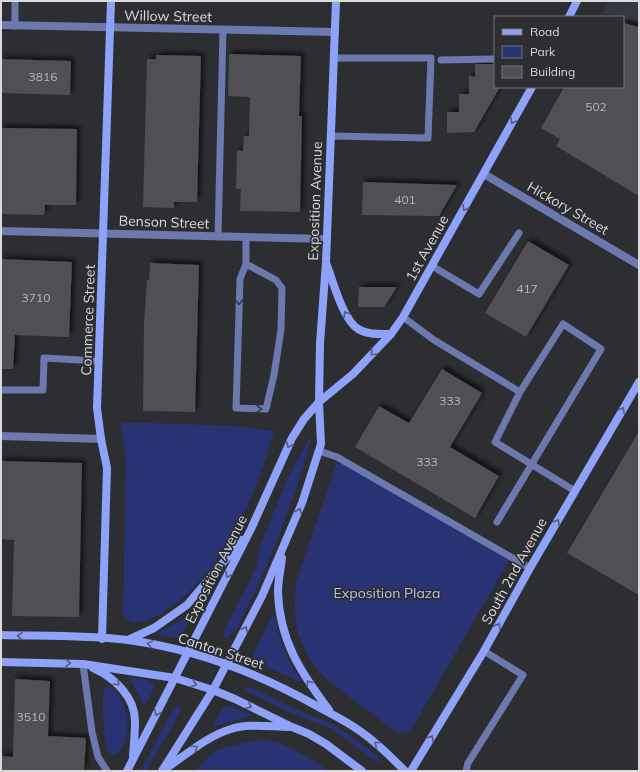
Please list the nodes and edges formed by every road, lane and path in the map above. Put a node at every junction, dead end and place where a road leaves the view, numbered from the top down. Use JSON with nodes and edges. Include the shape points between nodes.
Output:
{"nodes":[{"id":1,"x":15,"y":1,"type":"edge"},
{"id":2,"x":111,"y":1,"type":"edge"},
{"id":3,"x":336,"y":1,"type":"edge"},
{"id":4,"x":577,"y":1,"type":"edge"},
{"id":5,"x":570,"y":16,"type":"edge"},
{"id":6,"x":1,"y":26,"type":"edge"},
{"id":7,"x":14,"y":26,"type":"junction"},
{"id":8,"x":110,"y":28,"type":"junction"},
{"id":9,"x":223,"y":30,"type":"junction"},
{"id":10,"x":335,"y":32,"type":"junction"},
{"id":11,"x":334,"y":58,"type":"junction"},
{"id":12,"x":494,"y":59,"type":"edge"},
{"id":13,"x":440,"y":60,"type":"dead end"},
{"id":14,"x":531,"y":88,"type":"edge"},
{"id":15,"x":331,"y":136,"type":"junction"},
{"id":16,"x":484,"y":174,"type":"junction"},
{"id":17,"x":1,"y":231,"type":"edge"},
{"id":18,"x":519,"y":233,"type":"dead end"},
{"id":19,"x":103,"y":234,"type":"junction"},
{"id":20,"x":218,"y":237,"type":"junction"},
{"id":21,"x":246,"y":238,"type":"junction"},
{"id":22,"x":327,"y":239,"type":"junction"},
{"id":23,"x":326,"y":262,"type":"junction"},
{"id":24,"x":246,"y":264,"type":"junction"},
{"id":25,"x":639,"y":265,"type":"edge"},
{"id":26,"x":432,"y":266,"type":"junction"},
{"id":27,"x":403,"y":317,"type":"junction"},
{"id":28,"x":391,"y":334,"type":"junction"},
{"id":29,"x":99,"y":361,"type":"junction"},
{"id":30,"x":639,"y":382,"type":"edge"},
{"id":31,"x":1,"y":390,"type":"edge"},
{"id":32,"x":520,"y":392,"type":"junction"},
{"id":33,"x":319,"y":402,"type":"junction"},
{"id":34,"x":1,"y":436,"type":"edge"},
{"id":35,"x":101,"y":439,"type":"junction"},
{"id":36,"x":319,"y":451,"type":"junction"},
{"id":37,"x":531,"y":464,"type":"junction"},
{"id":38,"x":575,"y":491,"type":"junction"},
{"id":39,"x":497,"y":522,"type":"dead end"},
{"id":40,"x":251,"y":529,"type":"junction"},
{"id":41,"x":284,"y":547,"type":"junction"},
{"id":42,"x":530,"y":568,"type":"junction"},
{"id":43,"x":1,"y":635,"type":"edge"},
{"id":44,"x":102,"y":639,"type":"junction"},
{"id":45,"x":128,"y":640,"type":"junction"},
{"id":46,"x":484,"y":651,"type":"junction"},
{"id":47,"x":188,"y":652,"type":"junction"},
{"id":48,"x":1,"y":662,"type":"edge"},
{"id":49,"x":83,"y":664,"type":"junction"},
{"id":50,"x":228,"y":664,"type":"junction"},
{"id":51,"x":175,"y":678,"type":"junction"},
{"id":52,"x":213,"y":690,"type":"junction"},
{"id":53,"x":332,"y":714,"type":"junction"},
{"id":54,"x":292,"y":727,"type":"junction"},
{"id":55,"x":132,"y":760,"type":"junction"},
{"id":56,"x":107,"y":771,"type":"edge"},
{"id":57,"x":127,"y":771,"type":"edge"},
{"id":58,"x":162,"y":771,"type":"edge"},
{"id":59,"x":362,"y":771,"type":"edge"},
{"id":60,"x":405,"y":771,"type":"edge"},
{"id":61,"x":410,"y":771,"type":"edge"},
{"id":62,"x":466,"y":771,"type":"edge"}],
"edges":[{"from":1,"to":7,"type":"lane"},
{"from":2,"to":8,"type":"main road","name":"Commerce Street"},
{"from":3,"to":10,"type":"main road","name":"Exposition Avenue"},
{"from":4,"to":5,"type":"main road"},
{"from":6,"to":7,"type":"street","name":"Willow Street"},
{"from":7,"to":8,"type":"street","name":"Willow Street"},
{"from":8,"to":9,"type":"street","name":"Willow Street"},
{"from":8,"to":19,"type":"main road","name":"Commerce Street"},
{"from":9,"to":10,"type":"street","name":"Willow Street"},
{"from":9,"to":20,"type":"lane"},
{"from":10,"to":11,"type":"main road","name":"Exposition Avenue"},
{"from":11,"to":15,"type":"main road","name":"Exposition Avenue"},
{"from":11,"to":15,"type":"lane","via":[[431,58],[428,138]]},
{"from":12,"to":13,"type":"lane"},
{"from":14,"to":16,"type":"main road","name":"1st Avenue","one_way":true},
{"from":15,"to":22,"type":"main road","name":"Exposition Avenue"},
{"from":16,"to":25,"type":"street","name":"Hickory Street"},
{"from":16,"to":26,"type":"main road","name":"1st Avenue","one_way":true},
{"from":17,"to":19,"type":"street","name":"Benson Street"},
{"from":18,"to":26,"type":"lane","via":[[479,294]]},
{"from":19,"to":20,"type":"street","name":"Benson Street"},
{"from":19,"to":29,"type":"main road","name":"Commerce Street"},
{"from":20,"to":21,"type":"street","name":"Benson Street"},
{"from":21,"to":22,"type":"street","name":"Benson Street"},
{"from":21,"to":24,"type":"lane"},
{"from":22,"to":23,"type":"main road","name":"Exposition Avenue"},
{"from":28,"to":23,"type":"main road","one_way":true,"via":[[360,330],[353,325],[342,308]]},
{"from":23,"to":33,"type":"main road","name":"Exposition Avenue"},
{"from":24,"to":24,"type":"lane","one_way":true,"via":[[240,279],[236,408],[266,409],[281,330],[282,288],[276,280]]},
{"from":26,"to":27,"type":"main road","name":"1st Avenue"},
{"from":27,"to":28,"type":"main road","name":"1st Avenue"},
{"from":27,"to":32,"type":"lane","via":[[434,340]]},
{"from":28,"to":33,"type":"main road","name":"1st Avenue","one_way":true,"via":[[353,374]]},
{"from":29,"to":31,"type":"lane","via":[[44,358],[43,390]]},
{"from":29,"to":35,"type":"main road","name":"Commerce Street","via":[[97,408]]},
{"from":38,"to":30,"type":"main road","name":"South 2nd Avenue","one_way":true},
{"from":32,"to":37,"type":"lane","via":[[495,442]]},
{"from":32,"to":37,"type":"lane","via":[[563,324],[601,349]]},
{"from":33,"to":36,"type":"main road","name":"Exposition Avenue"},
{"from":33,"to":40,"type":"main road","name":"Exposition Avenue","one_way":true,"via":[[292,438]]},
{"from":34,"to":35,"type":"street"},
{"from":35,"to":44,"type":"main road","name":"Commerce Street","via":[[108,486]]},
{"from":41,"to":36,"type":"main road","name":"Exposition Avenue","one_way":true},
{"from":36,"to":42,"type":"lane","via":[[337,458]]},
{"from":37,"to":38,"type":"lane"},
{"from":37,"to":39,"type":"lane"},
{"from":42,"to":38,"type":"main road","name":"South 2nd Avenue","one_way":true},
{"from":40,"to":45,"type":"main road","via":[[187,605],[154,628]]},
{"from":40,"to":47,"type":"main road","name":"Exposition Avenue","one_way":true},
{"from":50,"to":41,"type":"main road","name":"Exposition Avenue","one_way":true},
{"from":53,"to":41,"type":"main road","one_way":true,"via":[[298,666],[286,640],[279,612],[278,590]]},
{"from":46,"to":42,"type":"main road","name":"South 2nd Avenue","one_way":true},
{"from":44,"to":43,"type":"main road","name":"Canton Street","one_way":true},
{"from":44,"to":45,"type":"main road","name":"Canton Street"},
{"from":47,"to":45,"type":"main road","name":"Canton Street","one_way":true},
{"from":61,"to":46,"type":"main road","name":"South 2nd Avenue","one_way":true},
{"from":46,"to":62,"type":"lane","via":[[523,675],[468,763]]},
{"from":47,"to":50,"type":"main road","name":"Canton Street"},
{"from":47,"to":51,"type":"main road","name":"Exposition Avenue"},
{"from":48,"to":49,"type":"main road","one_way":true},
{"from":49,"to":51,"type":"main road"},
{"from":49,"to":55,"type":"main road","one_way":true,"via":[[103,672],[115,680],[125,692],[135,720]]},
{"from":49,"to":56,"type":"lane","via":[[92,732],[98,757]]},
{"from":50,"to":52,"type":"main road","name":"Exposition Avenue"},
{"from":50,"to":53,"type":"main road","name":"Canton Street","via":[[264,678]]},
{"from":51,"to":52,"type":"main road","one_way":true},
{"from":51,"to":55,"type":"main road","name":"Exposition Avenue","one_way":true},
{"from":52,"to":54,"type":"main road","one_way":true},
{"from":52,"to":58,"type":"main road","name":"Exposition Avenue"},
{"from":60,"to":53,"type":"main road","name":"Canton Street","one_way":true,"via":[[357,729]]},
{"from":58,"to":54,"type":"main road","one_way":true,"via":[[206,741],[232,728]]},
{"from":54,"to":59,"type":"main road","via":[[326,744]]},
{"from":55,"to":57,"type":"main road","name":"Exposition Avenue"}]}
